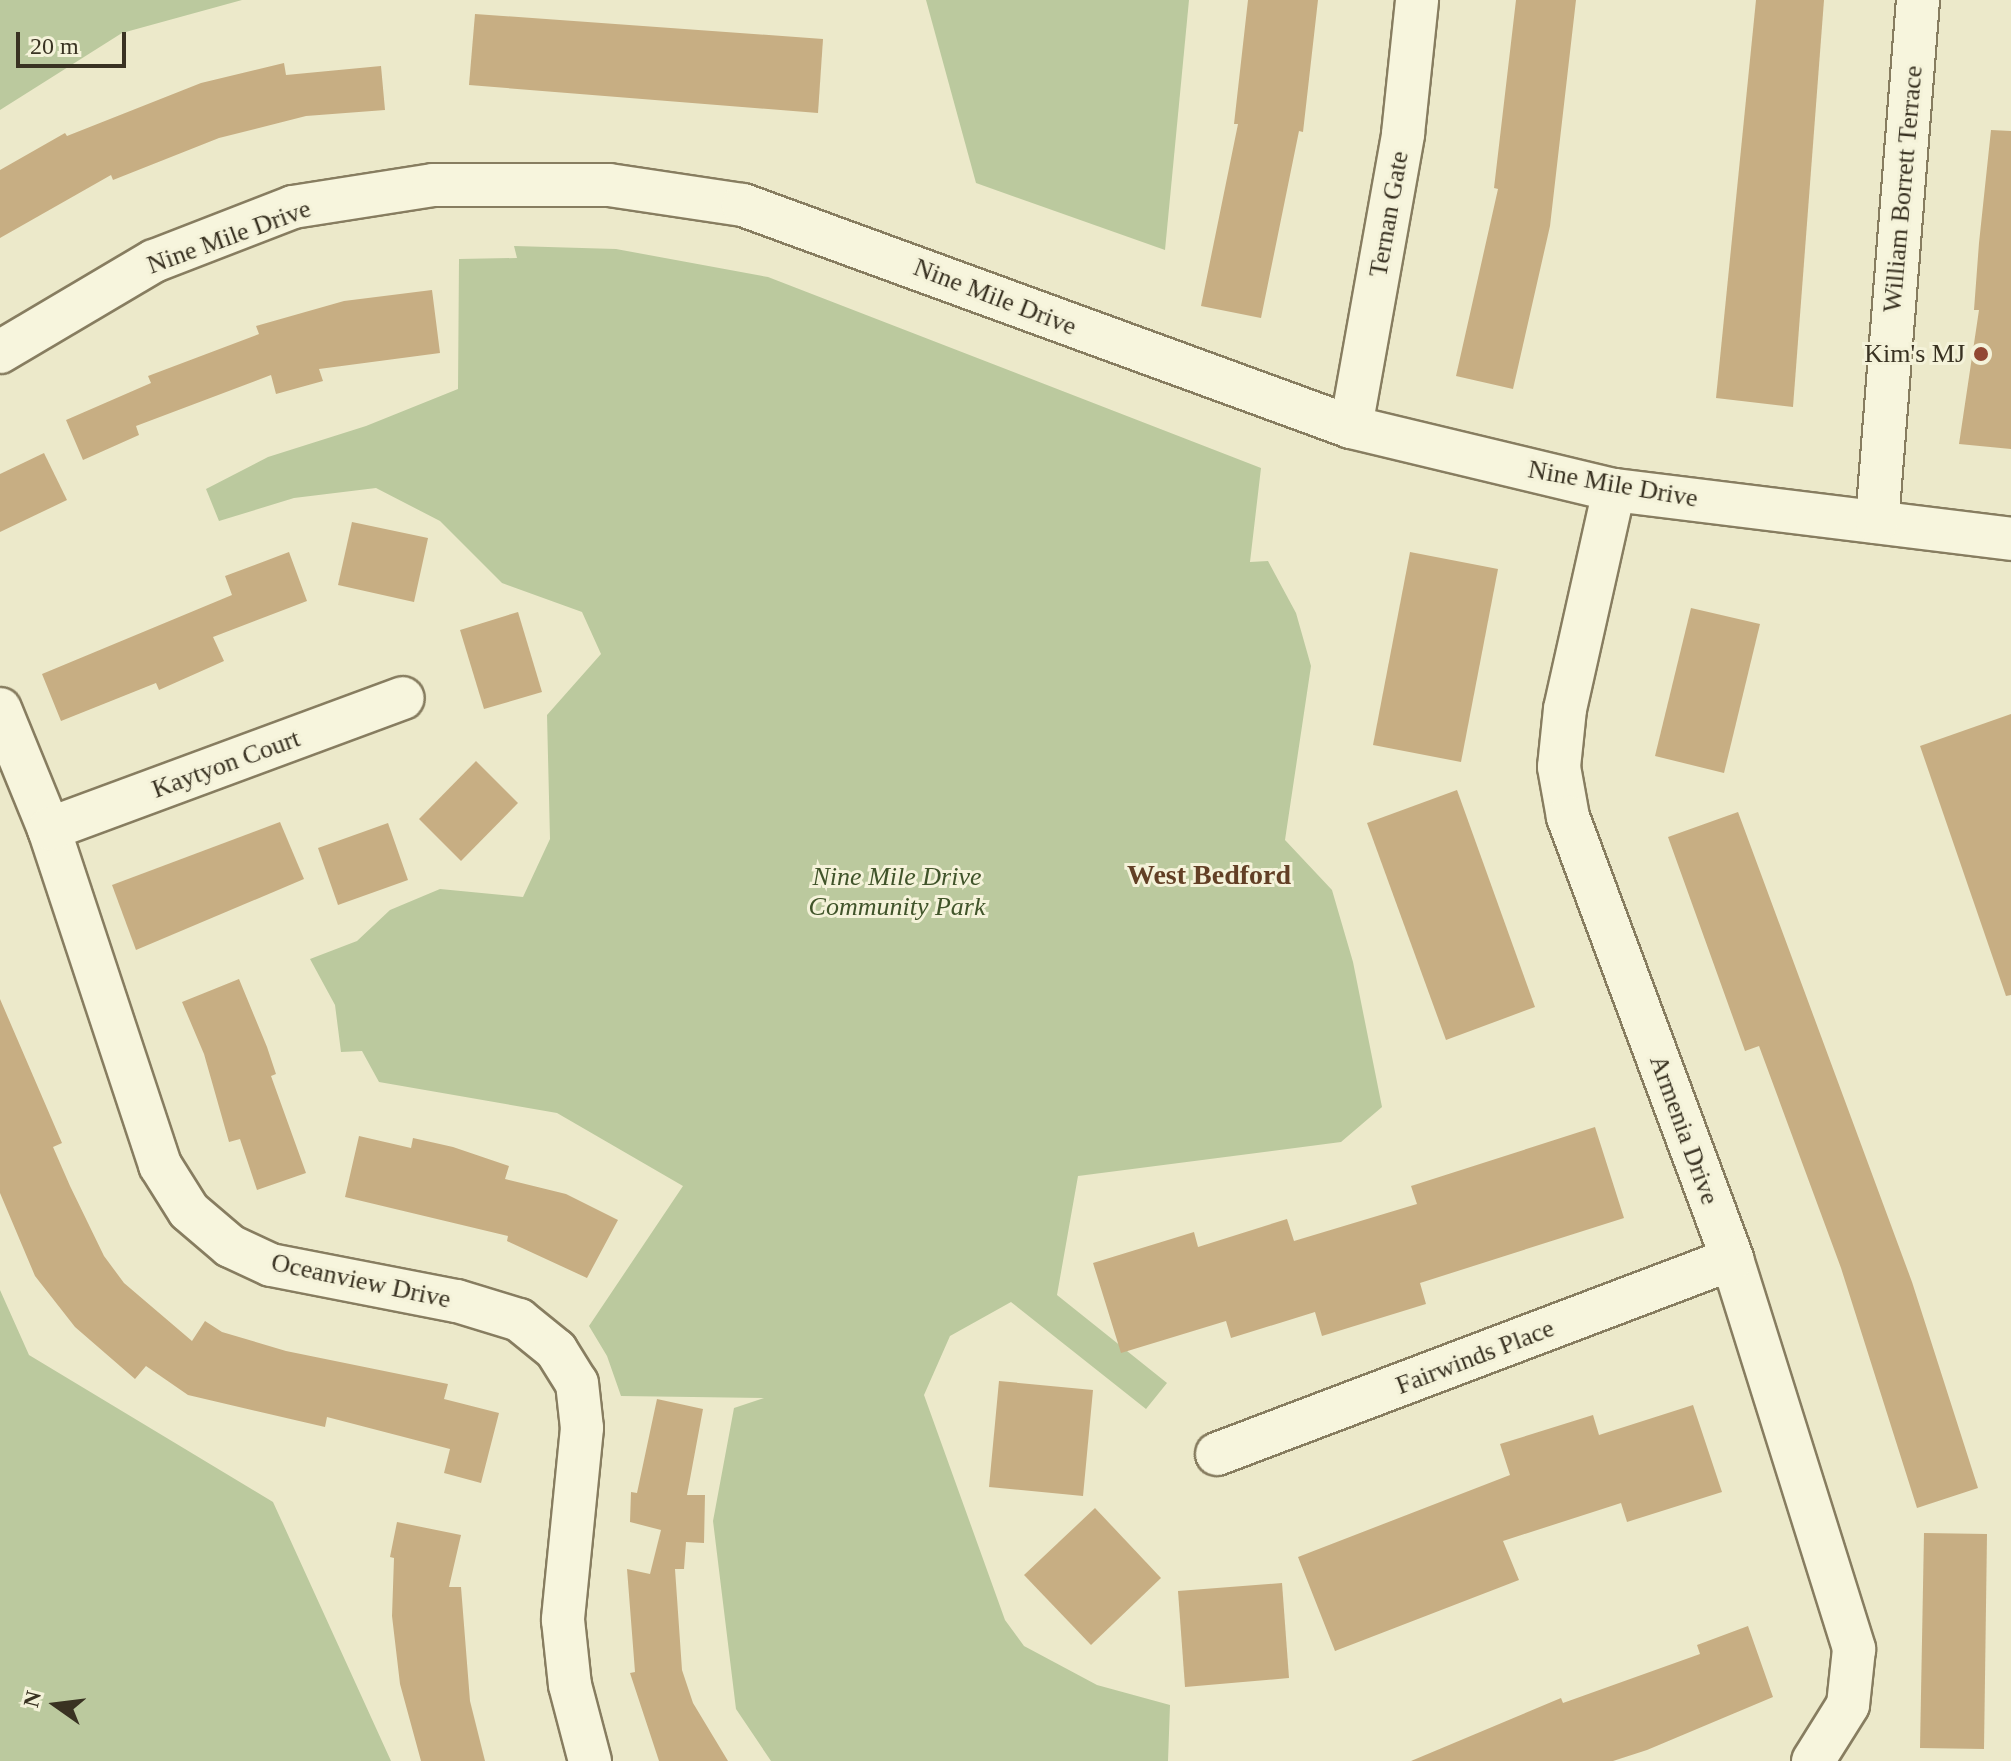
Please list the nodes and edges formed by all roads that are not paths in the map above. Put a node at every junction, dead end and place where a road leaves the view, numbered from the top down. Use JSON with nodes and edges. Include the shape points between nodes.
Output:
{"nodes":[{"id":1,"x":1417,"y":0,"type":"edge"},
{"id":2,"x":1918,"y":0,"type":"edge"},
{"id":3,"x":0,"y":352,"type":"edge"},
{"id":4,"x":1351,"y":427,"type":"junction"},
{"id":5,"x":1614,"y":490,"type":"junction"},
{"id":6,"x":1877,"y":522,"type":"junction"},
{"id":7,"x":2011,"y":539,"type":"edge"},
{"id":8,"x":403,"y":698,"type":"dead end"},
{"id":9,"x":0,"y":709,"type":"edge"},
{"id":10,"x":49,"y":829,"type":"junction"},
{"id":11,"x":1732,"y":1259,"type":"junction"},
{"id":12,"x":1217,"y":1454,"type":"dead end"},
{"id":13,"x":590,"y":1761,"type":"edge"},
{"id":14,"x":1813,"y":1761,"type":"edge"}],
"edges":[{"from":1,"to":4,"type":"street","name":"Ternan Gate","via":[[1403,134]]},
{"from":2,"to":6,"type":"street","name":"William Borrett Terrace"},
{"from":3,"to":4,"type":"street","name":"Nine Mile Drive","via":[[154,261],[293,207],[433,185],[609,185],[743,205]]},
{"from":4,"to":5,"type":"street","name":"Nine Mile Drive"},
{"from":5,"to":6,"type":"street","name":"Nine Mile Drive"},
{"from":5,"to":11,"type":"street","name":"Armenia Drive","via":[[1565,709],[1559,767],[1568,817]]},
{"from":6,"to":7,"type":"street","name":"Nine Mile Drive"},
{"from":8,"to":10,"type":"street","name":"Kaytyon Court"},
{"from":9,"to":10,"type":"street","name":"Oceanview Drive"},
{"from":10,"to":13,"type":"street","name":"Oceanview Drive","via":[[160,1165],[189,1211],[230,1246],[271,1265],[457,1301],[519,1320],[539,1333],[577,1383],[582,1428],[563,1620],[572,1697]]},
{"from":11,"to":12,"type":"street","name":"Fairwinds Place"},
{"from":11,"to":14,"type":"street","name":"Armenia Drive","via":[[1854,1649],[1848,1705]]}]}
